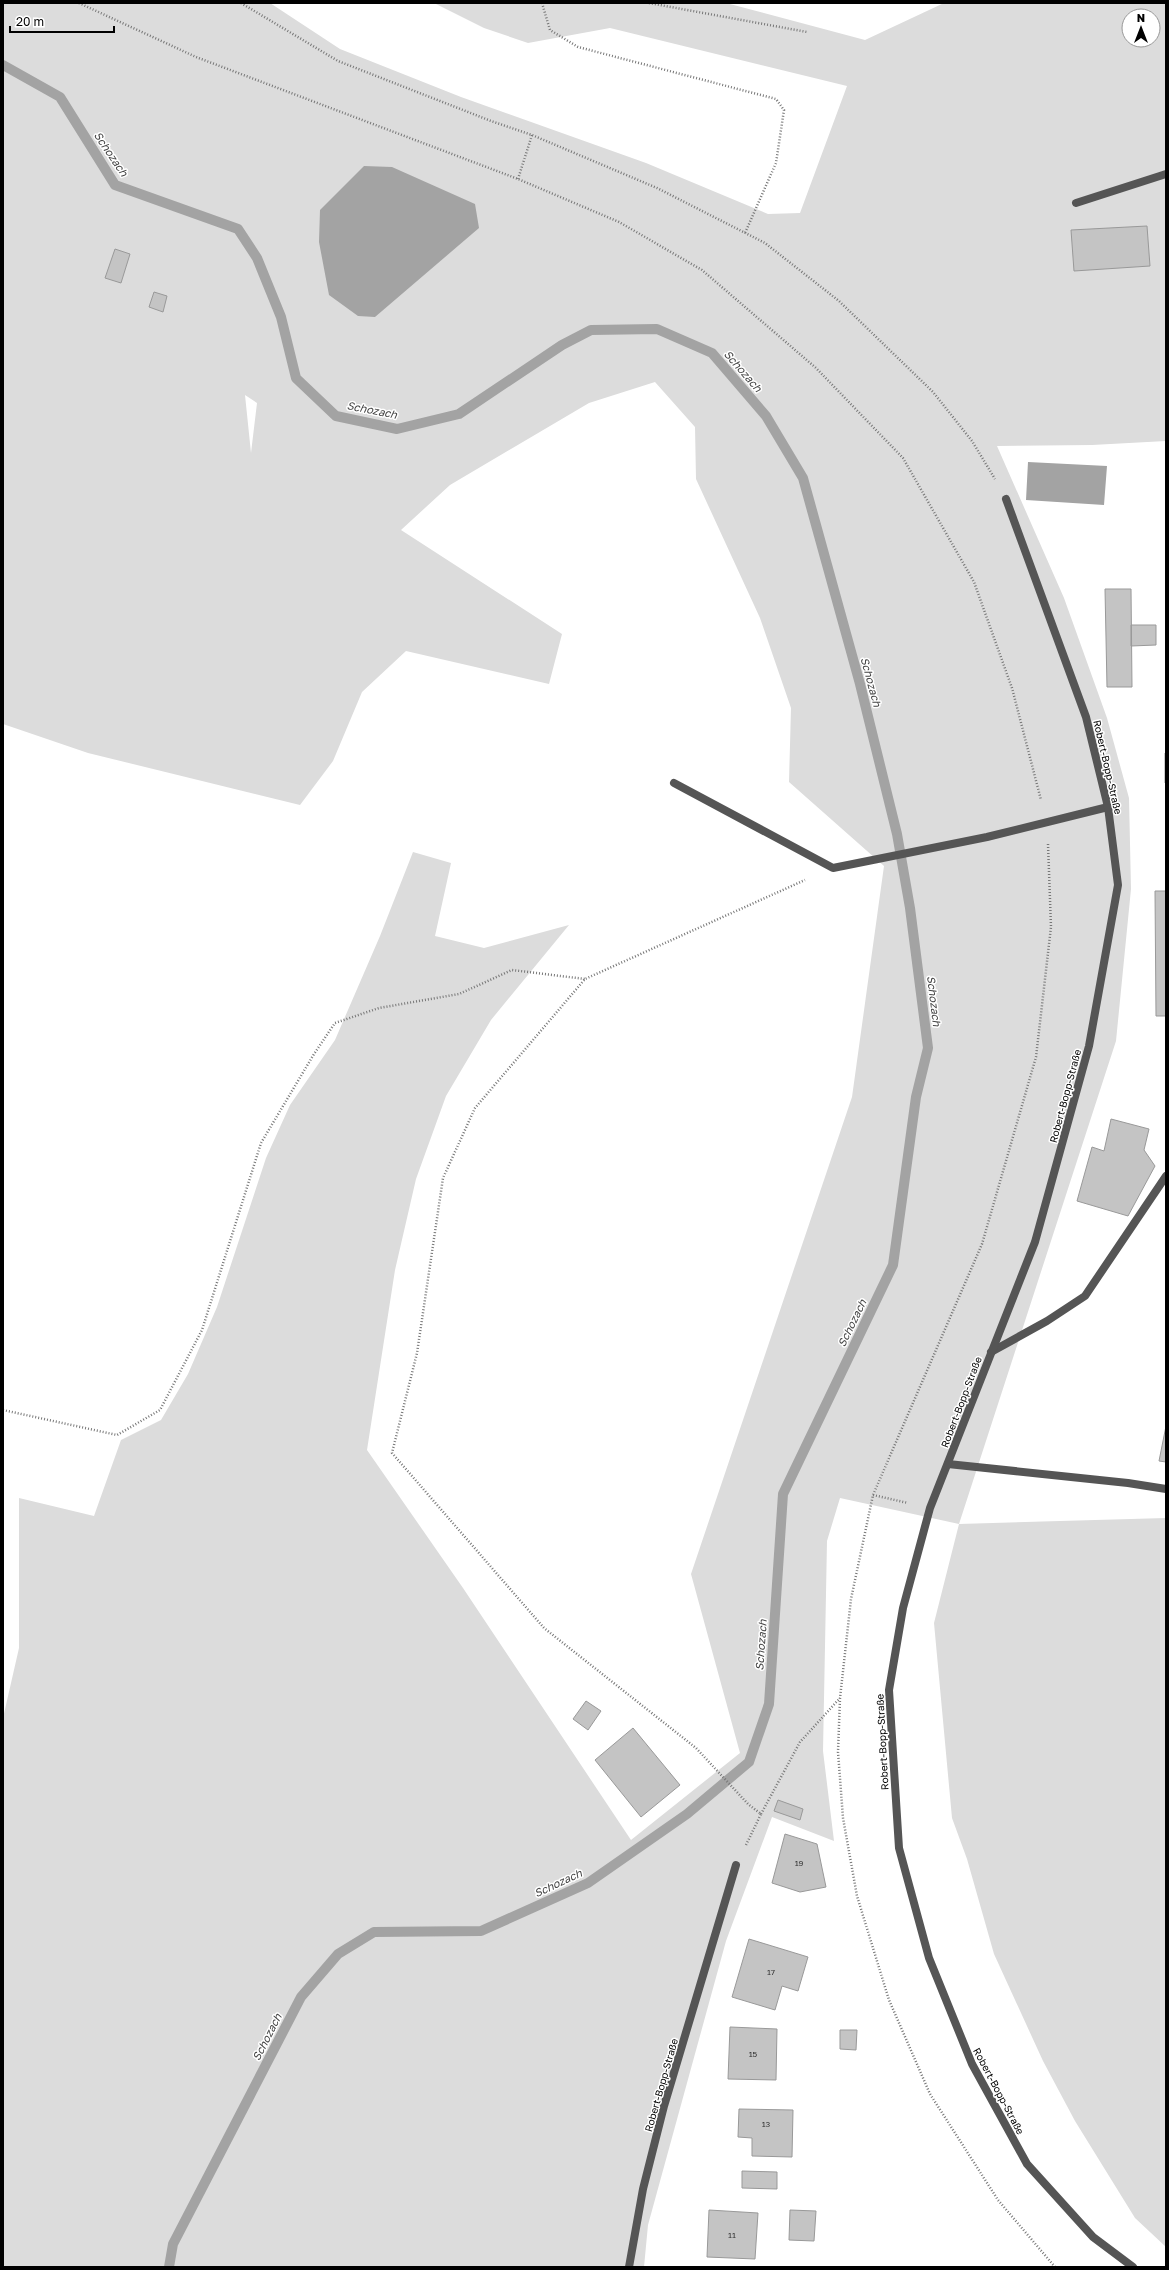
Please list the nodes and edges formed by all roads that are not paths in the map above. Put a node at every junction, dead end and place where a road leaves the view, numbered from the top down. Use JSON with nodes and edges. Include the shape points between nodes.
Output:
{"nodes":[{"id":1,"x":1166,"y":174,"type":"edge"},
{"id":2,"x":1076,"y":203,"type":"dead end"},
{"id":3,"x":1006,"y":499,"type":"road end"},
{"id":4,"x":674,"y":783,"type":"dead end"},
{"id":5,"x":1108,"y":807,"type":"junction"},
{"id":6,"x":1166,"y":1176,"type":"edge"},
{"id":7,"x":991,"y":1352,"type":"junction"},
{"id":8,"x":948,"y":1464,"type":"junction"},
{"id":9,"x":1166,"y":1489,"type":"edge"},
{"id":10,"x":736,"y":1865,"type":"road end"},
{"id":11,"x":629,"y":2267,"type":"edge"},
{"id":12,"x":1133,"y":2267,"type":"edge"}],
"edges":[{"from":1,"to":2,"type":"street"},
{"from":3,"to":5,"type":"street","name":"Robert-Bopp-Straße","via":[[1086,717]]},
{"from":4,"to":5,"type":"street","via":[[833,868],[987,837]]},
{"from":5,"to":7,"type":"street","name":"Robert-Bopp-Straße","via":[[1118,885],[1089,1046],[1035,1242]]},
{"from":6,"to":7,"type":"street","via":[[1085,1296],[1047,1321]]},
{"from":7,"to":8,"type":"street","name":"Robert-Bopp-Straße"},
{"from":8,"to":9,"type":"street"},
{"from":8,"to":12,"type":"street","name":"Robert-Bopp-Straße","via":[[930,1508],[903,1608],[889,1690],[899,1848],[929,1958],[972,2064],[1023,2158],[1093,2237]]},
{"from":10,"to":11,"type":"street","name":"Robert-Bopp-Straße","via":[[664,2106],[643,2189]]}]}
